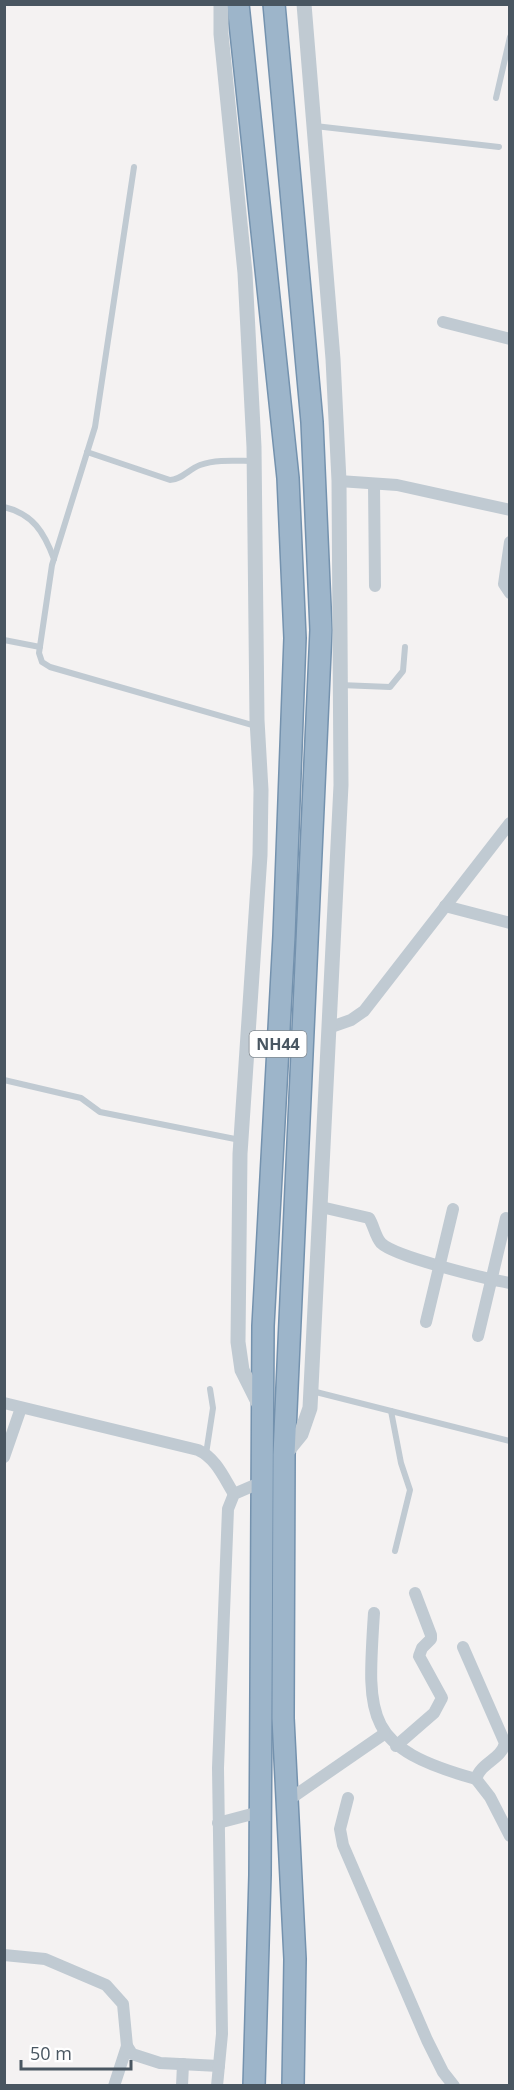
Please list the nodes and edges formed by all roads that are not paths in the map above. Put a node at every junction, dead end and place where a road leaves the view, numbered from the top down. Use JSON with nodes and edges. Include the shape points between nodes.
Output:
{"nodes":[{"id":1,"x":221,"y":4,"type":"edge"},
{"id":2,"x":238,"y":4,"type":"edge"},
{"id":3,"x":274,"y":4,"type":"edge"},
{"id":4,"x":304,"y":4,"type":"edge"},
{"id":5,"x":510,"y":37,"type":"edge"},
{"id":6,"x":496,"y":98,"type":"dead end"},
{"id":7,"x":314,"y":126,"type":"junction"},
{"id":8,"x":499,"y":147,"type":"dead end"},
{"id":9,"x":134,"y":167,"type":"dead end"},
{"id":10,"x":443,"y":322,"type":"dead end"},
{"id":11,"x":510,"y":339,"type":"edge"},
{"id":12,"x":87,"y":452,"type":"junction"},
{"id":13,"x":254,"y":460,"type":"junction"},
{"id":14,"x":339,"y":481,"type":"junction"},
{"id":15,"x":374,"y":484,"type":"junction"},
{"id":16,"x":4,"y":507,"type":"edge"},
{"id":17,"x":510,"y":510,"type":"edge"},
{"id":18,"x":510,"y":542,"type":"edge"},
{"id":19,"x":54,"y":559,"type":"junction"},
{"id":20,"x":375,"y":586,"type":"dead end"},
{"id":21,"x":510,"y":592,"type":"edge"},
{"id":22,"x":4,"y":640,"type":"edge"},
{"id":23,"x":40,"y":646,"type":"junction"},
{"id":24,"x":405,"y":647,"type":"dead end"},
{"id":25,"x":340,"y":686,"type":"junction"},
{"id":26,"x":257,"y":726,"type":"junction"},
{"id":27,"x":510,"y":823,"type":"edge"},
{"id":28,"x":445,"y":906,"type":"junction"},
{"id":29,"x":510,"y":923,"type":"edge"},
{"id":30,"x":331,"y":1026,"type":"junction"},
{"id":31,"x":4,"y":1080,"type":"edge"},
{"id":32,"x":241,"y":1140,"type":"junction"},
{"id":33,"x":321,"y":1207,"type":"junction"},
{"id":34,"x":453,"y":1209,"type":"dead end"},
{"id":35,"x":506,"y":1218,"type":"dead end"},
{"id":36,"x":441,"y":1266,"type":"junction"},
{"id":37,"x":492,"y":1280,"type":"junction"},
{"id":38,"x":510,"y":1283,"type":"edge"},
{"id":39,"x":426,"y":1322,"type":"dead end"},
{"id":40,"x":478,"y":1336,"type":"dead end"},
{"id":41,"x":210,"y":1389,"type":"dead end"},
{"id":42,"x":311,"y":1391,"type":"junction"},
{"id":43,"x":4,"y":1403,"type":"edge"},
{"id":44,"x":21,"y":1408,"type":"junction"},
{"id":45,"x":263,"y":1411,"type":"junction"},
{"id":46,"x":391,"y":1411,"type":"junction"},
{"id":47,"x":510,"y":1441,"type":"edge"},
{"id":48,"x":206,"y":1454,"type":"junction"},
{"id":49,"x":284,"y":1455,"type":"junction"},
{"id":50,"x":4,"y":1456,"type":"edge"},
{"id":51,"x":262,"y":1482,"type":"junction"},
{"id":52,"x":234,"y":1494,"type":"junction"},
{"id":53,"x":395,"y":1551,"type":"dead end"},
{"id":54,"x":415,"y":1593,"type":"dead end"},
{"id":55,"x":374,"y":1612,"type":"dead end"},
{"id":56,"x":463,"y":1647,"type":"dead end"},
{"id":57,"x":384,"y":1734,"type":"junction"},
{"id":58,"x":507,"y":1741,"type":"edge"},
{"id":59,"x":396,"y":1746,"type":"junction"},
{"id":60,"x":476,"y":1779,"type":"junction"},
{"id":61,"x":348,"y":1798,"type":"dead end"},
{"id":62,"x":287,"y":1801,"type":"junction"},
{"id":63,"x":260,"y":1812,"type":"junction"},
{"id":64,"x":218,"y":1823,"type":"junction"},
{"id":65,"x":510,"y":1836,"type":"edge"},
{"id":66,"x":4,"y":1955,"type":"edge"},
{"id":67,"x":127,"y":2046,"type":"junction"},
{"id":68,"x":183,"y":2064,"type":"junction"},
{"id":69,"x":219,"y":2066,"type":"junction"},
{"id":70,"x":114,"y":2085,"type":"edge"},
{"id":71,"x":182,"y":2085,"type":"edge"},
{"id":72,"x":218,"y":2085,"type":"edge"},
{"id":73,"x":255,"y":2085,"type":"edge"},
{"id":74,"x":293,"y":2085,"type":"edge"},
{"id":75,"x":454,"y":2085,"type":"edge"}],
"edges":[{"from":1,"to":13,"type":"street","via":[[245,273]]},
{"from":2,"to":45,"type":"highway","number":"NH44","via":[[288,478],[295,638],[263,1326]]},
{"from":3,"to":49,"type":"highway","number":"NH44","via":[[312,422],[321,630]]},
{"from":4,"to":7,"type":"street"},
{"from":5,"to":6,"type":"lane"},
{"from":7,"to":8,"type":"lane"},
{"from":7,"to":14,"type":"street"},
{"from":9,"to":12,"type":"lane","via":[[95,427]]},
{"from":10,"to":11,"type":"street"},
{"from":12,"to":13,"type":"lane","via":[[170,480],[215,461]]},
{"from":12,"to":19,"type":"lane"},
{"from":13,"to":26,"type":"street"},
{"from":14,"to":15,"type":"street"},
{"from":14,"to":25,"type":"street"},
{"from":15,"to":17,"type":"street","via":[[397,485]]},
{"from":15,"to":20,"type":"street"},
{"from":16,"to":19,"type":"lane","via":[[27,516],[37,525]]},
{"from":18,"to":21,"type":"street","via":[[504,584]]},
{"from":19,"to":23,"type":"lane"},
{"from":22,"to":23,"type":"lane"},
{"from":23,"to":26,"type":"lane","via":[[42,662],[50,667]]},
{"from":24,"to":25,"type":"lane","via":[[403,671],[390,687]]},
{"from":25,"to":30,"type":"street","via":[[341,785]]},
{"from":26,"to":32,"type":"street","via":[[260,855]]},
{"from":27,"to":28,"type":"street"},
{"from":28,"to":29,"type":"street"},
{"from":28,"to":30,"type":"street","via":[[364,1011]]},
{"from":30,"to":33,"type":"street"},
{"from":31,"to":32,"type":"lane","via":[[81,1098],[100,1112]]},
{"from":32,"to":45,"type":"street","via":[[238,1342],[242,1370]]},
{"from":33,"to":36,"type":"street","via":[[363,1215],[369,1218],[383,1245]]},
{"from":33,"to":42,"type":"street"},
{"from":34,"to":36,"type":"street"},
{"from":35,"to":37,"type":"street"},
{"from":36,"to":37,"type":"street"},
{"from":36,"to":39,"type":"street"},
{"from":37,"to":38,"type":"street"},
{"from":37,"to":40,"type":"street"},
{"from":41,"to":48,"type":"lane","via":[[213,1408]]},
{"from":42,"to":46,"type":"lane"},
{"from":42,"to":49,"type":"street","via":[[301,1434]]},
{"from":43,"to":44,"type":"street"},
{"from":44,"to":48,"type":"street"},
{"from":44,"to":50,"type":"street"},
{"from":45,"to":51,"type":"highway","number":"NH44"},
{"from":46,"to":47,"type":"lane"},
{"from":46,"to":53,"type":"lane","via":[[401,1463],[411,1490]]},
{"from":48,"to":52,"type":"street"},
{"from":49,"to":62,"type":"highway","number":"NH44","via":[[283,1718]]},
{"from":51,"to":52,"type":"street"},
{"from":51,"to":63,"type":"highway","number":"NH44"},
{"from":52,"to":64,"type":"street","via":[[227,1523]]},
{"from":54,"to":59,"type":"street","via":[[431,1640],[419,1656],[442,1698],[434,1713]]},
{"from":55,"to":57,"type":"street","via":[[371,1698]]},
{"from":56,"to":58,"type":"street"},
{"from":57,"to":59,"type":"street"},
{"from":57,"to":62,"type":"street"},
{"from":58,"to":60,"type":"street"},
{"from":59,"to":60,"type":"street","via":[[431,1764]]},
{"from":60,"to":65,"type":"street"},
{"from":61,"to":75,"type":"street","via":[[340,1829],[343,1845],[427,2040]]},
{"from":62,"to":74,"type":"highway","number":"NH44","via":[[295,1959]]},
{"from":63,"to":64,"type":"street"},
{"from":63,"to":73,"type":"highway","number":"NH44"},
{"from":64,"to":69,"type":"street","via":[[222,2034]]},
{"from":66,"to":67,"type":"street","via":[[45,1959],[106,1985],[123,2004]]},
{"from":67,"to":68,"type":"street","via":[[142,2059]]},
{"from":67,"to":70,"type":"street"},
{"from":68,"to":69,"type":"street"},
{"from":68,"to":71,"type":"street"},
{"from":69,"to":72,"type":"street"}]}
